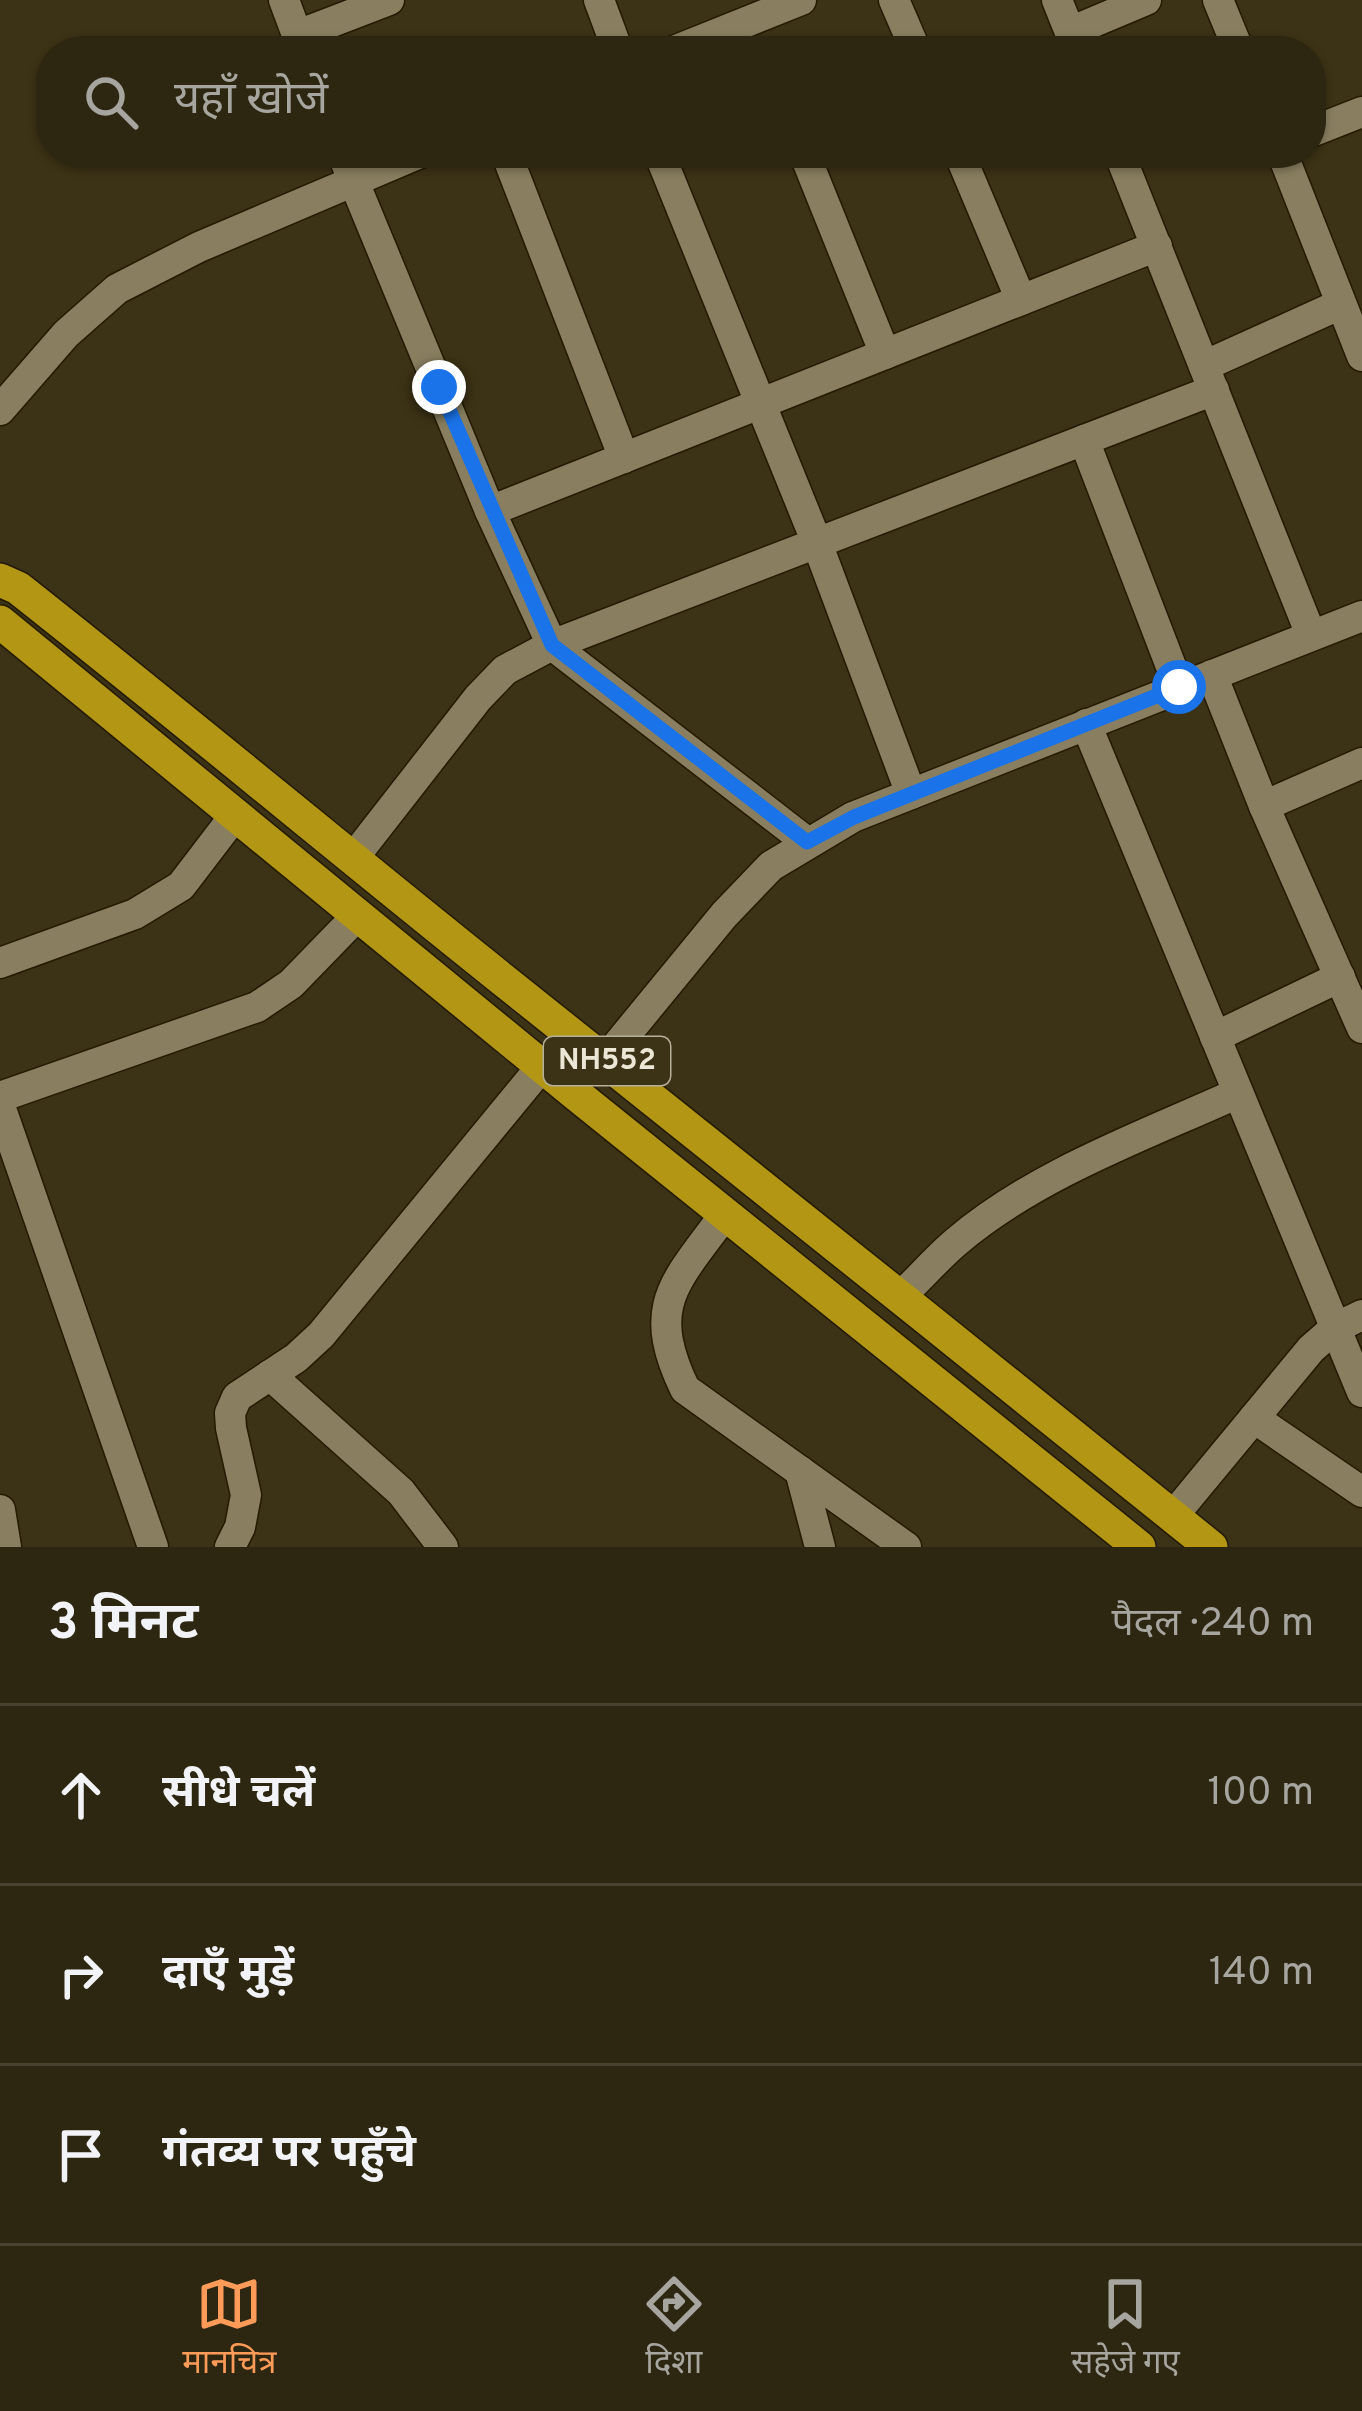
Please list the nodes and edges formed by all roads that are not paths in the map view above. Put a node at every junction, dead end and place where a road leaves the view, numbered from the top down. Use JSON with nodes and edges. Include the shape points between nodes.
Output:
{"nodes":[{"id":1,"x":284,"y":0,"type":"edge"},
{"id":2,"x":389,"y":0,"type":"edge"},
{"id":3,"x":598,"y":0,"type":"edge"},
{"id":4,"x":801,"y":0,"type":"edge"},
{"id":5,"x":894,"y":0,"type":"edge"},
{"id":6,"x":1057,"y":0,"type":"edge"},
{"id":7,"x":1146,"y":0,"type":"edge"},
{"id":8,"x":1218,"y":0,"type":"edge"},
{"id":9,"x":750,"y":21,"type":"junction"},
{"id":10,"x":298,"y":36,"type":"edge"},
{"id":11,"x":315,"y":36,"type":"edge"},
{"id":12,"x":613,"y":36,"type":"edge"},
{"id":13,"x":712,"y":36,"type":"edge"},
{"id":14,"x":756,"y":36,"type":"edge"},
{"id":15,"x":910,"y":36,"type":"edge"},
{"id":16,"x":1072,"y":36,"type":"edge"},
{"id":17,"x":1084,"y":36,"type":"edge"},
{"id":18,"x":1234,"y":36,"type":"edge"},
{"id":19,"x":1362,"y":112,"type":"edge"},
{"id":20,"x":1326,"y":126,"type":"edge"},
{"id":21,"x":345,"y":168,"type":"edge"},
{"id":22,"x":347,"y":168,"type":"edge"},
{"id":23,"x":512,"y":168,"type":"edge"},
{"id":24,"x":665,"y":168,"type":"edge"},
{"id":25,"x":810,"y":168,"type":"edge"},
{"id":26,"x":965,"y":168,"type":"edge"},
{"id":27,"x":1125,"y":168,"type":"edge"},
{"id":28,"x":1288,"y":168,"type":"edge"},
{"id":29,"x":1157,"y":246,"type":"junction"},
{"id":30,"x":1362,"y":268,"type":"edge"},
{"id":31,"x":1337,"y":292,"type":"junction"},
{"id":32,"x":1021,"y":300,"type":"junction"},
{"id":33,"x":885,"y":354,"type":"junction"},
{"id":34,"x":1362,"y":356,"type":"edge"},
{"id":35,"x":1209,"y":378,"type":"junction"},
{"id":36,"x":759,"y":404,"type":"junction"},
{"id":37,"x":0,"y":410,"type":"edge"},
{"id":38,"x":1084,"y":440,"type":"junction"},
{"id":39,"x":624,"y":458,"type":"junction"},
{"id":40,"x":490,"y":512,"type":"junction"},
{"id":41,"x":817,"y":543,"type":"junction"},
{"id":42,"x":0,"y":580,"type":"edge"},
{"id":43,"x":1362,"y":616,"type":"edge"},
{"id":44,"x":0,"y":622,"type":"edge"},
{"id":45,"x":1311,"y":635,"type":"junction"},
{"id":46,"x":552,"y":645,"type":"junction"},
{"id":47,"x":1212,"y":675,"type":"junction"},
{"id":48,"x":1179,"y":687,"type":"junction"},
{"id":49,"x":1087,"y":724,"type":"junction"},
{"id":50,"x":1362,"y":763,"type":"edge"},
{"id":51,"x":911,"y":794,"type":"junction"},
{"id":52,"x":1264,"y":806,"type":"junction"},
{"id":53,"x":236,"y":814,"type":"junction"},
{"id":54,"x":807,"y":842,"type":"junction"},
{"id":55,"x":354,"y":857,"type":"junction"},
{"id":56,"x":358,"y":914,"type":"junction"},
{"id":57,"x":0,"y":963,"type":"edge"},
{"id":58,"x":1340,"y":977,"type":"junction"},
{"id":59,"x":1362,"y":1028,"type":"edge"},
{"id":60,"x":1215,"y":1037,"type":"junction"},
{"id":61,"x":605,"y":1060,"type":"junction"},
{"id":62,"x":542,"y":1066,"type":"junction"},
{"id":63,"x":1238,"y":1093,"type":"junction"},
{"id":64,"x":0,"y":1097,"type":"edge"},
{"id":65,"x":0,"y":1106,"type":"edge"},
{"id":66,"x":725,"y":1214,"type":"junction"},
{"id":67,"x":902,"y":1295,"type":"junction"},
{"id":68,"x":1348,"y":1322,"type":"edge"},
{"id":69,"x":270,"y":1375,"type":"junction"},
{"id":70,"x":1362,"y":1391,"type":"edge"},
{"id":71,"x":1254,"y":1418,"type":"junction"},
{"id":72,"x":800,"y":1471,"type":"junction"},
{"id":73,"x":1362,"y":1492,"type":"edge"},
{"id":74,"x":0,"y":1510,"type":"edge"},
{"id":75,"x":1173,"y":1516,"type":"junction"},
{"id":76,"x":809,"y":1544,"type":"edge"},
{"id":77,"x":6,"y":1547,"type":"edge"},
{"id":78,"x":153,"y":1547,"type":"edge"},
{"id":79,"x":230,"y":1547,"type":"edge"},
{"id":80,"x":443,"y":1547,"type":"edge"},
{"id":81,"x":906,"y":1547,"type":"edge"},
{"id":82,"x":1139,"y":1547,"type":"edge"},
{"id":83,"x":1211,"y":1547,"type":"edge"}],
"edges":[{"from":1,"to":10,"type":"street"},
{"from":2,"to":11,"type":"street"},
{"from":3,"to":12,"type":"street"},
{"from":4,"to":9,"type":"street"},
{"from":5,"to":15,"type":"street"},
{"from":6,"to":16,"type":"street"},
{"from":7,"to":17,"type":"street"},
{"from":8,"to":18,"type":"street"},
{"from":9,"to":13,"type":"street"},
{"from":9,"to":14,"type":"street"},
{"from":19,"to":20,"type":"street"},
{"from":21,"to":37,"type":"street","via":[[117,289]]},
{"from":22,"to":40,"type":"street"},
{"from":23,"to":39,"type":"street"},
{"from":24,"to":36,"type":"street"},
{"from":25,"to":33,"type":"street"},
{"from":26,"to":32,"type":"street"},
{"from":27,"to":29,"type":"street"},
{"from":28,"to":31,"type":"street"},
{"from":29,"to":32,"type":"street"},
{"from":29,"to":35,"type":"street"},
{"from":30,"to":31,"type":"street"},
{"from":31,"to":34,"type":"street"},
{"from":31,"to":35,"type":"street"},
{"from":32,"to":33,"type":"street"},
{"from":33,"to":36,"type":"street"},
{"from":35,"to":38,"type":"street"},
{"from":35,"to":45,"type":"street"},
{"from":36,"to":39,"type":"street"},
{"from":36,"to":41,"type":"street"},
{"from":38,"to":41,"type":"street"},
{"from":38,"to":48,"type":"street"},
{"from":39,"to":40,"type":"street"},
{"from":40,"to":46,"type":"street"},
{"from":41,"to":46,"type":"street"},
{"from":41,"to":51,"type":"street"},
{"from":42,"to":55,"type":"highway","number":"NH552"},
{"from":43,"to":45,"type":"street"},
{"from":44,"to":53,"type":"highway","number":"NH552"},
{"from":45,"to":47,"type":"street"},
{"from":46,"to":54,"type":"street"},
{"from":46,"to":55,"type":"street","via":[[505,670],[478,698]]},
{"from":47,"to":48,"type":"street"},
{"from":47,"to":52,"type":"street"},
{"from":48,"to":49,"type":"street"},
{"from":49,"to":51,"type":"street"},
{"from":49,"to":60,"type":"street"},
{"from":50,"to":52,"type":"street"},
{"from":51,"to":54,"type":"street"},
{"from":52,"to":58,"type":"street"},
{"from":53,"to":56,"type":"highway","number":"NH552"},
{"from":53,"to":57,"type":"street","via":[[181,886],[135,914]]},
{"from":54,"to":61,"type":"street","via":[[724,915]]},
{"from":55,"to":61,"type":"highway","number":"NH552"},
{"from":56,"to":62,"type":"highway","number":"NH552"},
{"from":56,"to":64,"type":"street","via":[[291,984],[257,1006]]},
{"from":58,"to":59,"type":"street"},
{"from":58,"to":60,"type":"street"},
{"from":60,"to":63,"type":"street"},
{"from":61,"to":67,"type":"highway","number":"NH552"},
{"from":62,"to":66,"type":"highway","number":"NH552"},
{"from":62,"to":69,"type":"street","via":[[320,1335]]},
{"from":63,"to":67,"type":"street","via":[[1012,1202]]},
{"from":63,"to":68,"type":"street"},
{"from":65,"to":78,"type":"street"},
{"from":66,"to":72,"type":"street","via":[[679,1278],[664,1317],[668,1354],[686,1389]]},
{"from":66,"to":82,"type":"highway","number":"NH552"},
{"from":67,"to":75,"type":"highway","number":"NH552"},
{"from":68,"to":70,"type":"street"},
{"from":68,"to":71,"type":"street","via":[[1311,1349]]},
{"from":69,"to":79,"type":"street","via":[[236,1397],[230,1413],[246,1496]]},
{"from":69,"to":80,"type":"street","via":[[401,1492]]},
{"from":71,"to":73,"type":"street"},
{"from":71,"to":75,"type":"street"},
{"from":72,"to":76,"type":"street"},
{"from":72,"to":81,"type":"street"},
{"from":74,"to":77,"type":"street"},
{"from":75,"to":83,"type":"highway","number":"NH552"}]}
